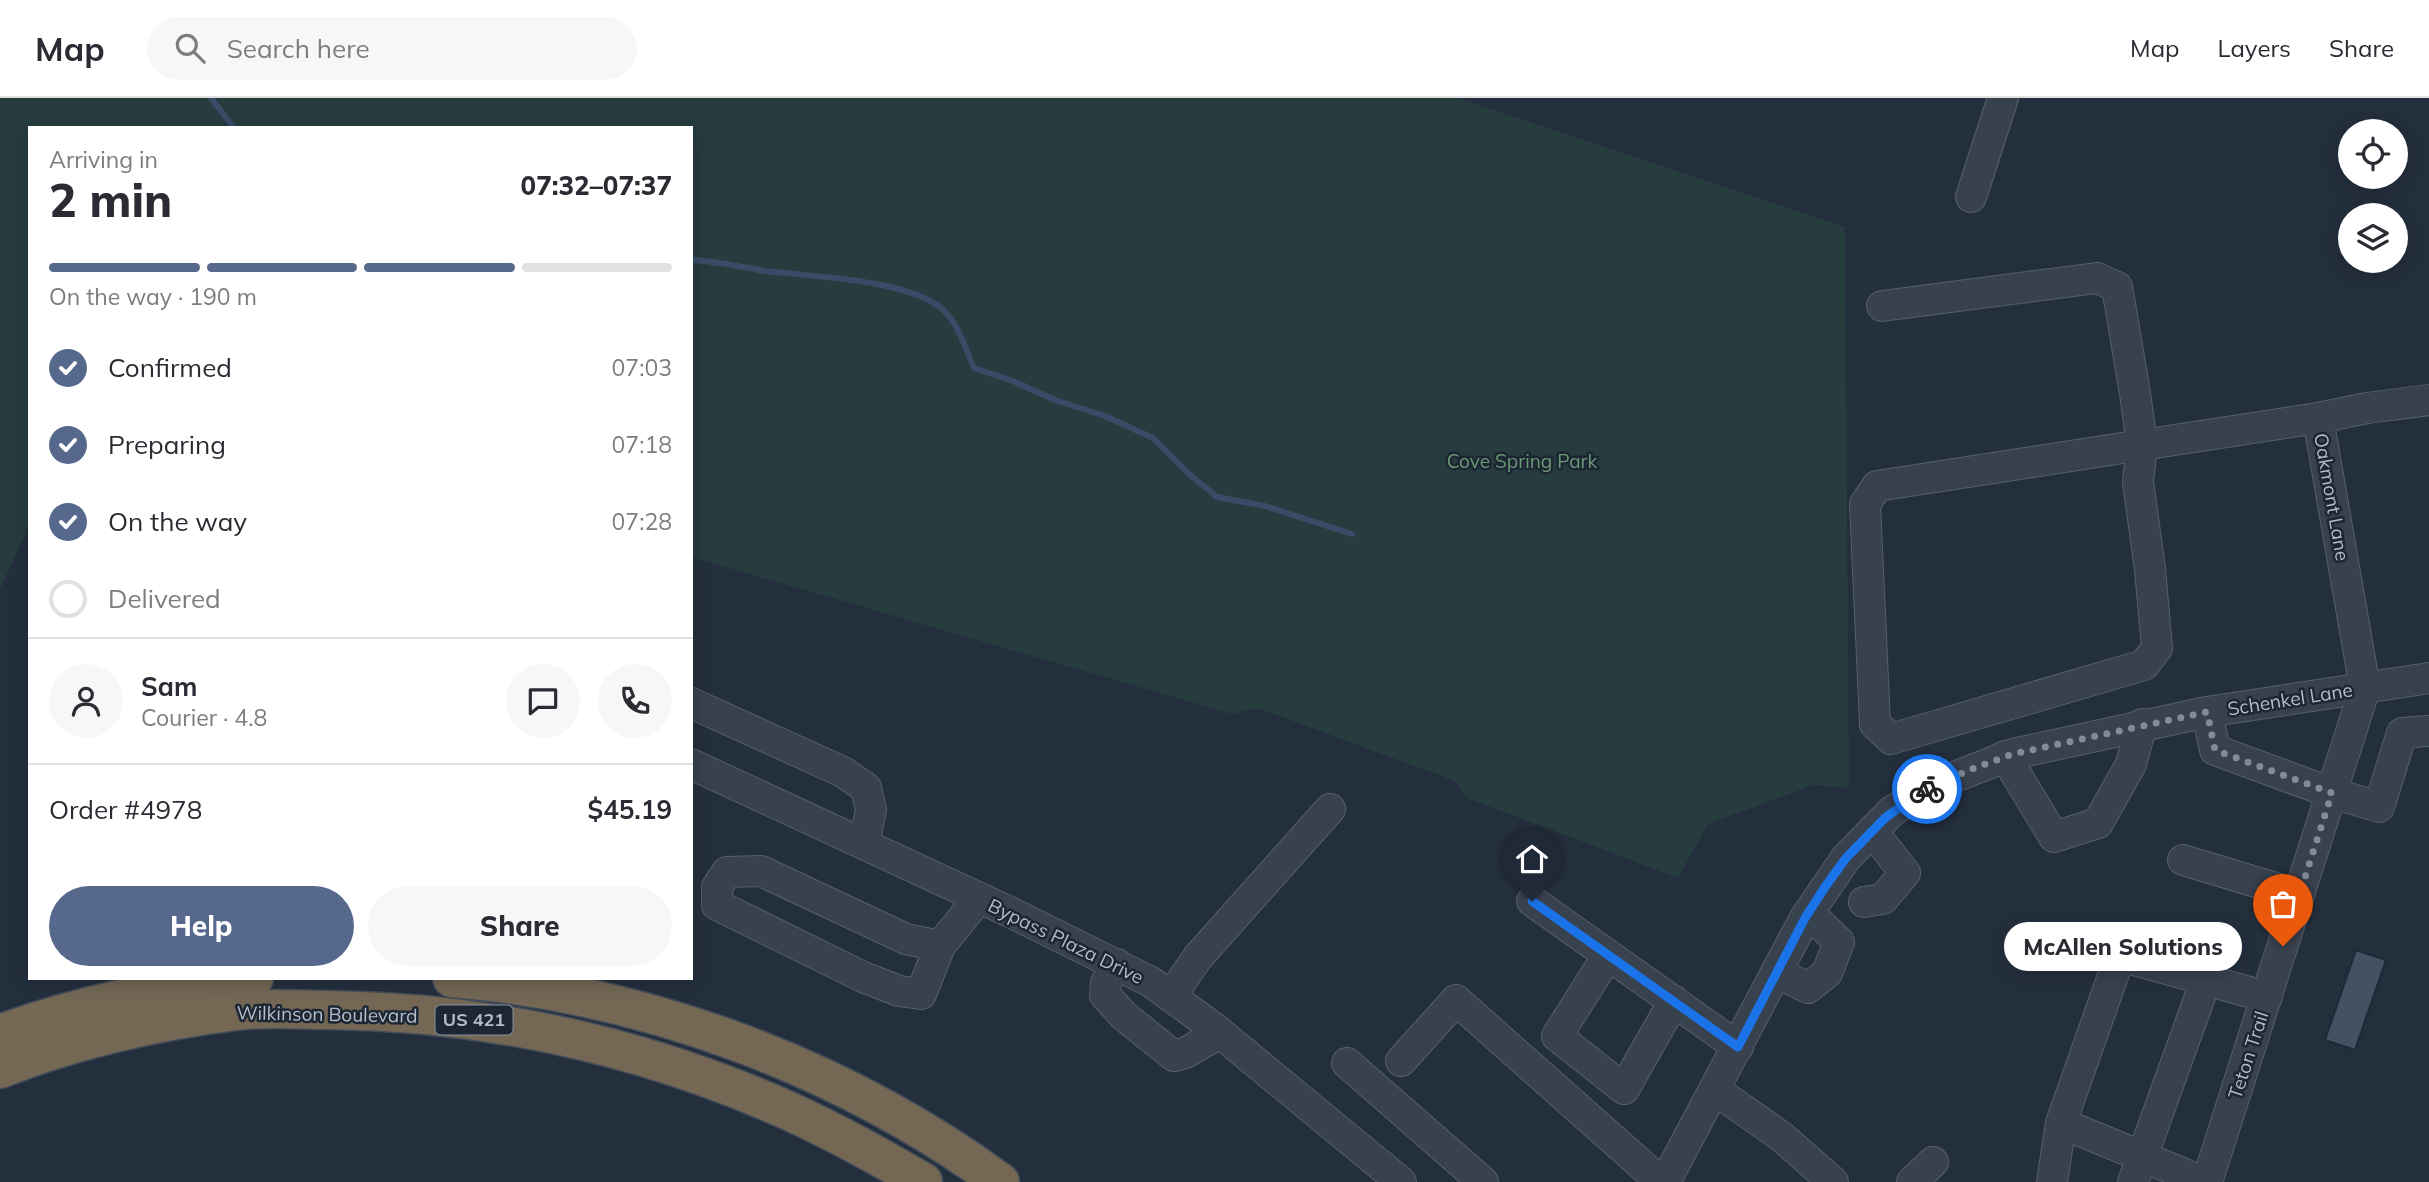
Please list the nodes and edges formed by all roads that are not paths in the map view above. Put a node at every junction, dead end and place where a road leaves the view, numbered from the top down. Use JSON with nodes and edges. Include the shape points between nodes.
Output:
{"nodes":[{"id":1,"x":2003,"y":98,"type":"edge"},
{"id":2,"x":1971,"y":197,"type":"dead end"},
{"id":3,"x":1881,"y":306,"type":"dead end"},
{"id":4,"x":2429,"y":400,"type":"edge"},
{"id":5,"x":2318,"y":418,"type":"junction"},
{"id":6,"x":2142,"y":445,"type":"junction"},
{"id":7,"x":2429,"y":678,"type":"edge"},
{"id":8,"x":2365,"y":688,"type":"junction"},
{"id":9,"x":693,"y":704,"type":"edge"},
{"id":10,"x":2207,"y":712,"type":"junction"},
{"id":11,"x":2142,"y":724,"type":"junction"},
{"id":12,"x":2429,"y":731,"type":"edge"},
{"id":13,"x":2006,"y":756,"type":"junction"},
{"id":14,"x":693,"y":765,"type":"edge"},
{"id":15,"x":2332,"y":793,"type":"junction"},
{"id":16,"x":1330,"y":809,"type":"dead end"},
{"id":17,"x":1873,"y":832,"type":"junction"},
{"id":18,"x":864,"y":844,"type":"junction"},
{"id":19,"x":2183,"y":860,"type":"dead end"},
{"id":20,"x":1837,"y":871,"type":"junction"},
{"id":21,"x":2299,"y":895,"type":"junction"},
{"id":22,"x":979,"y":898,"type":"junction"},
{"id":23,"x":1532,"y":901,"type":"dead end"},
{"id":24,"x":1864,"y":902,"type":"junction"},
{"id":25,"x":1809,"y":913,"type":"junction"},
{"id":26,"x":1839,"y":942,"type":"junction"},
{"id":27,"x":940,"y":946,"type":"junction"},
{"id":28,"x":1608,"y":955,"type":"junction"},
{"id":29,"x":1117,"y":964,"type":"junction"},
{"id":30,"x":1776,"y":972,"type":"junction"},
{"id":31,"x":240,"y":980,"type":"edge"},
{"id":32,"x":468,"y":980,"type":"edge"},
{"id":33,"x":2206,"y":980,"type":"junction"},
{"id":34,"x":1171,"y":996,"type":"junction"},
{"id":35,"x":2267,"y":997,"type":"junction"},
{"id":36,"x":1674,"y":1002,"type":"junction"},
{"id":37,"x":1220,"y":1033,"type":"junction"},
{"id":38,"x":0,"y":1034,"type":"edge"},
{"id":39,"x":1738,"y":1047,"type":"junction"},
{"id":40,"x":1401,"y":1061,"type":"dead end"},
{"id":41,"x":1347,"y":1063,"type":"dead end"},
{"id":42,"x":0,"y":1069,"type":"edge"},
{"id":43,"x":1714,"y":1090,"type":"junction"},
{"id":44,"x":2061,"y":1123,"type":"junction"},
{"id":45,"x":2137,"y":1170,"type":"edge"},
{"id":46,"x":923,"y":1182,"type":"edge"},
{"id":47,"x":1000,"y":1182,"type":"edge"},
{"id":48,"x":1401,"y":1182,"type":"edge"},
{"id":49,"x":1483,"y":1182,"type":"edge"},
{"id":50,"x":1663,"y":1182,"type":"edge"},
{"id":51,"x":1833,"y":1182,"type":"edge"},
{"id":52,"x":2052,"y":1182,"type":"edge"},
{"id":53,"x":2205,"y":1182,"type":"edge"}],
"edges":[{"from":1,"to":2,"type":"street"},
{"from":3,"to":6,"type":"street","via":[[2097,278],[2117,287]]},
{"from":4,"to":5,"type":"street","name":"Oakmont Lane"},
{"from":5,"to":6,"type":"street"},
{"from":5,"to":8,"type":"street","name":"Oakmont Lane"},
{"from":6,"to":6,"type":"street","via":[[1877,486],[1865,504],[1875,724],[1891,739],[2144,665],[2157,648],[2138,482]]},
{"from":7,"to":8,"type":"street","name":"Schenkel Lane"},
{"from":8,"to":10,"type":"street","name":"Schenkel Lane"},
{"from":8,"to":15,"type":"street","name":"Teton Trail"},
{"from":9,"to":18,"type":"street","via":[[843,772],[866,788],[871,810]]},
{"from":10,"to":11,"type":"street","name":"Schenkel Lane"},
{"from":10,"to":15,"type":"street","via":[[2215,750]]},
{"from":11,"to":13,"type":"street","name":"Schenkel Lane"},
{"from":11,"to":13,"type":"street","via":[[2132,764],[2098,824],[2054,837]]},
{"from":12,"to":15,"type":"street","via":[[2402,733],[2379,807]]},
{"from":13,"to":17,"type":"street","name":"Schenkel Lane","via":[[1934,785],[1892,811]]},
{"from":14,"to":18,"type":"street","name":"Bypass Plaza Drive"},
{"from":15,"to":21,"type":"street","name":"Teton Trail"},
{"from":16,"to":34,"type":"street","via":[[1198,957]]},
{"from":17,"to":20,"type":"street","name":"Schenkel Lane"},
{"from":17,"to":24,"type":"street","via":[[1905,873],[1883,899]]},
{"from":18,"to":22,"type":"street","name":"Bypass Plaza Drive"},
{"from":19,"to":21,"type":"street"},
{"from":20,"to":24,"type":"street"},
{"from":20,"to":25,"type":"street","name":"Schenkel Lane"},
{"from":21,"to":35,"type":"street","name":"Teton Trail"},
{"from":22,"to":27,"type":"street"},
{"from":22,"to":29,"type":"street","name":"Bypass Plaza Drive"},
{"from":23,"to":28,"type":"street"},
{"from":24,"to":26,"type":"street"},
{"from":25,"to":26,"type":"street"},
{"from":25,"to":30,"type":"street","name":"Schenkel Lane"},
{"from":26,"to":30,"type":"street","via":[[1827,973],[1808,988]]},
{"from":27,"to":27,"type":"street","via":[[906,939],[761,871],[727,872],[717,887],[717,905],[899,991],[920,994]]},
{"from":28,"to":36,"type":"street"},
{"from":28,"to":36,"type":"street","via":[[1557,1036],[1624,1089]]},
{"from":29,"to":34,"type":"street","name":"Bypass Plaza Drive"},
{"from":29,"to":37,"type":"street","via":[[1106,982],[1105,995],[1174,1056]]},
{"from":30,"to":39,"type":"street","name":"Schenkel Lane"},
{"from":31,"to":38,"type":"highway","name":"Wilkinson Boulevard","via":[[146,994]]},
{"from":32,"to":47,"type":"highway","number":"US 421","via":[[616,1004],[743,1045],[861,1097]]},
{"from":33,"to":35,"type":"street"},
{"from":33,"to":44,"type":"street","via":[[2120,956]]},
{"from":33,"to":45,"type":"street"},
{"from":34,"to":37,"type":"street","name":"Bypass Plaza Drive"},
{"from":35,"to":53,"type":"street","name":"Teton Trail"},
{"from":36,"to":39,"type":"street"},
{"from":37,"to":48,"type":"street","name":"Bypass Plaza Drive"},
{"from":39,"to":43,"type":"street","name":"Schenkel Lane"},
{"from":40,"to":50,"type":"street","via":[[1455,1000]]},
{"from":41,"to":49,"type":"street"},
{"from":42,"to":46,"type":"highway","name":"Wilkinson Boulevard","number":"US 421","via":[[122,1033],[238,1011],[359,1010],[481,1020],[603,1045],[719,1082],[828,1129]]},
{"from":43,"to":50,"type":"street","name":"Schenkel Lane"},
{"from":43,"to":51,"type":"street","via":[[1782,1137]]},
{"from":44,"to":45,"type":"street"},
{"from":44,"to":52,"type":"street"},
{"from":45,"to":53,"type":"street"}]}
